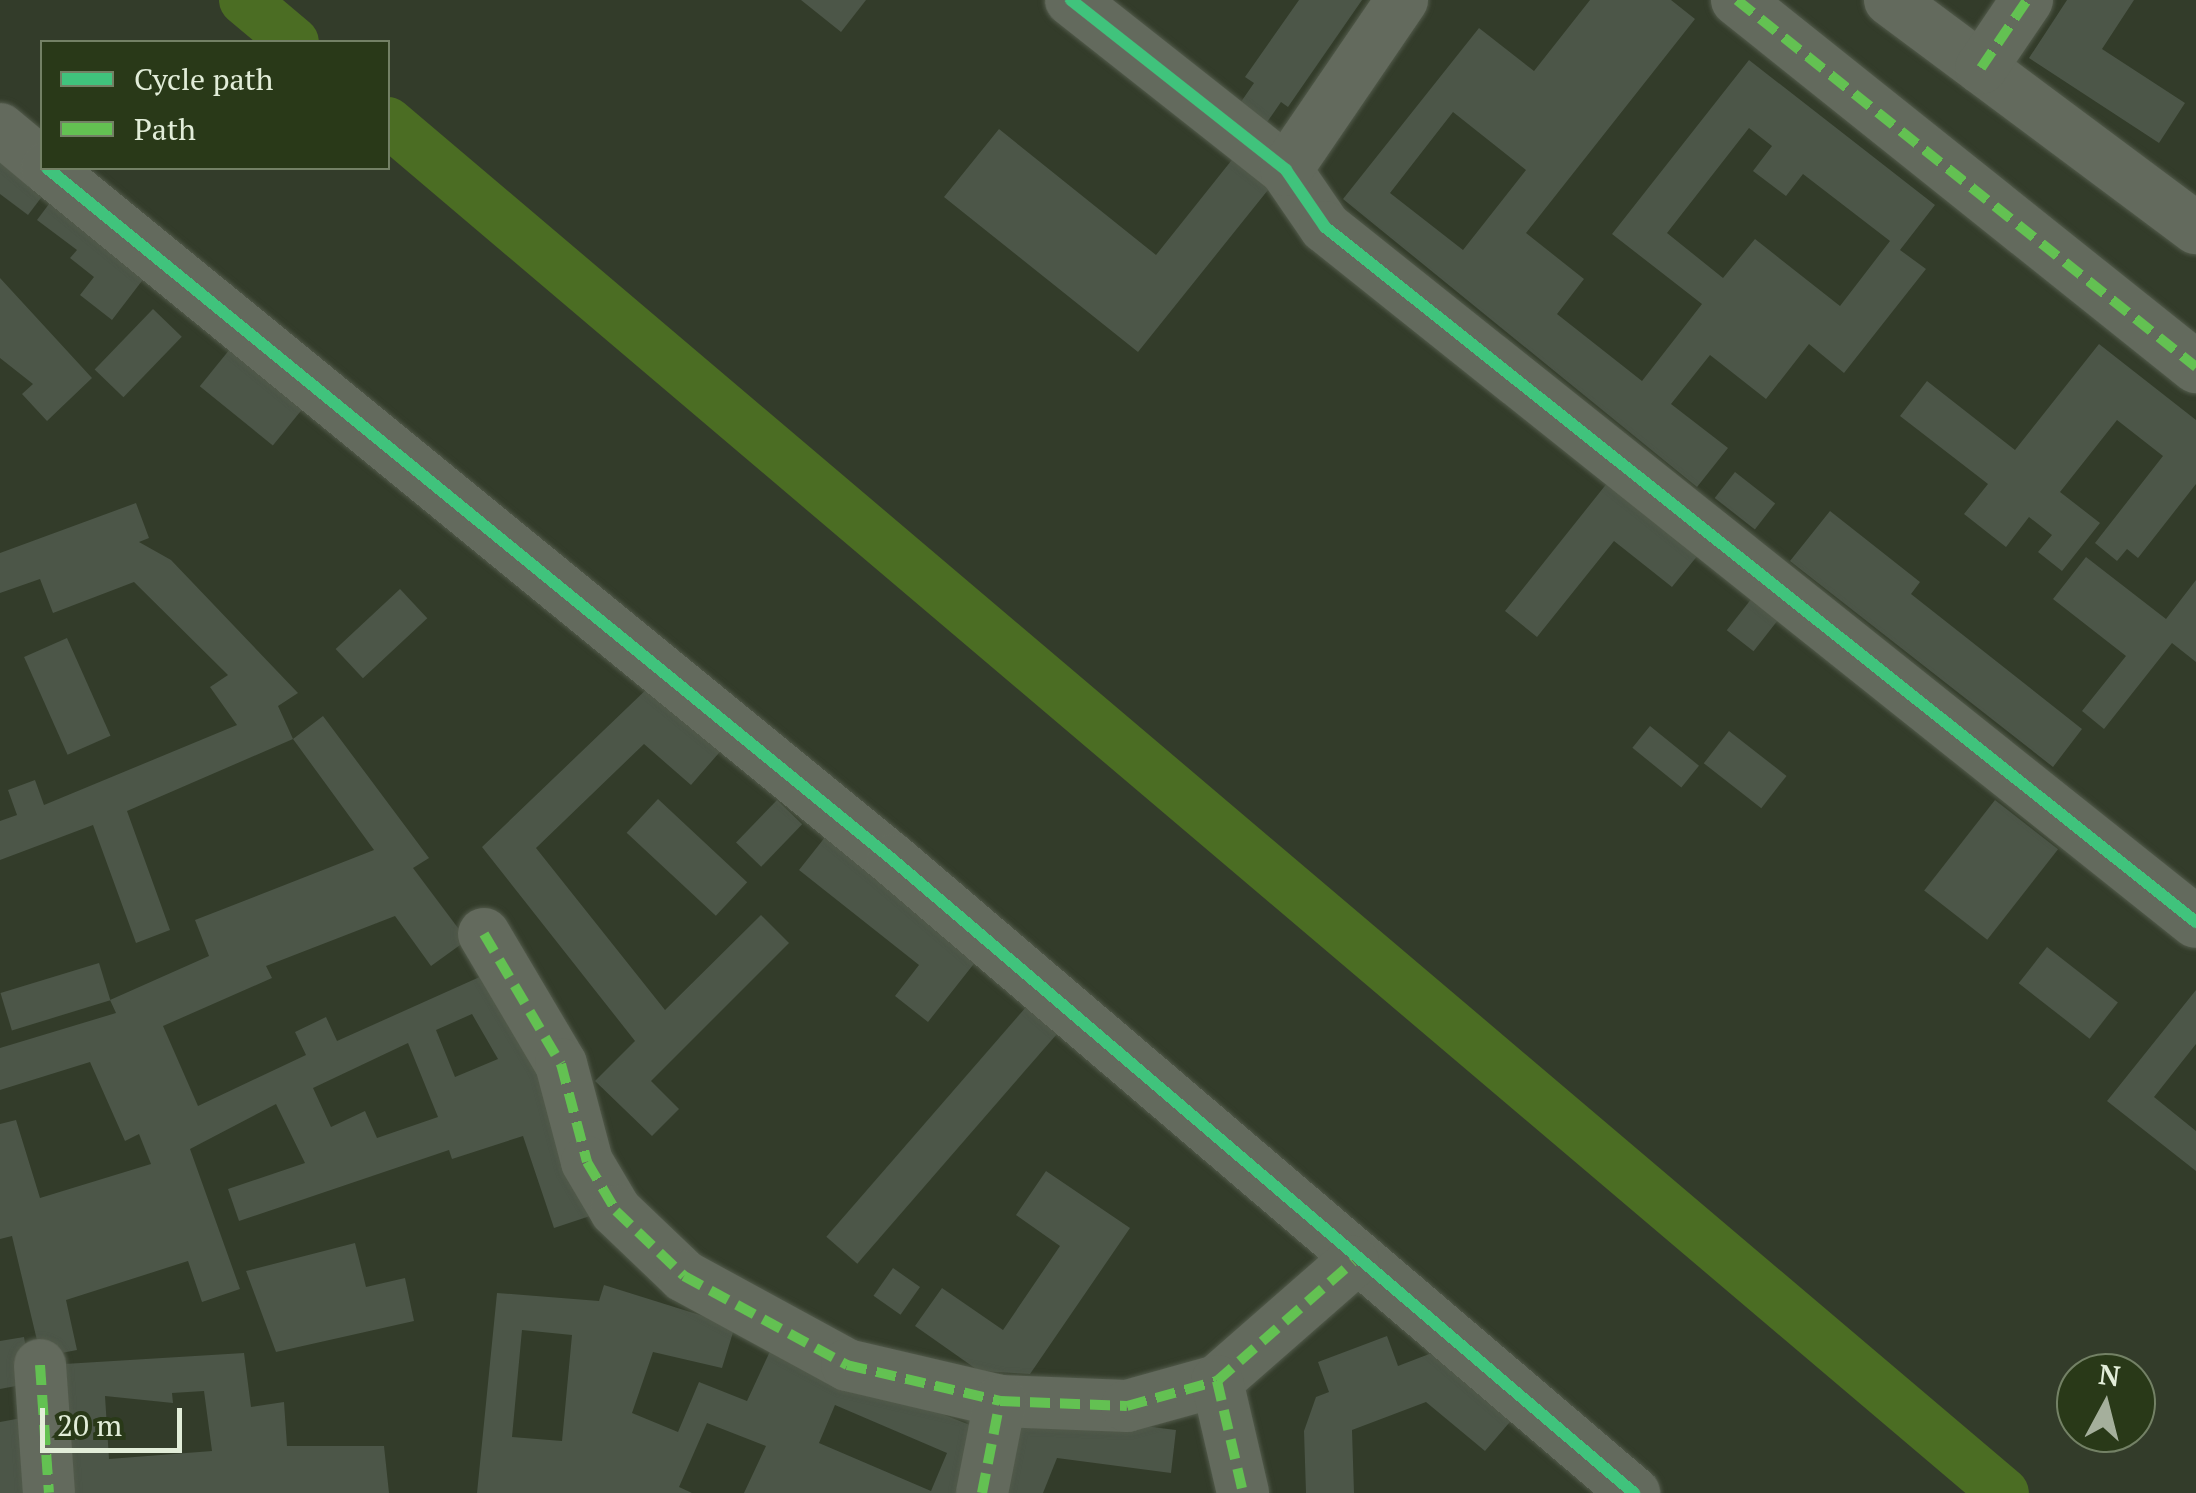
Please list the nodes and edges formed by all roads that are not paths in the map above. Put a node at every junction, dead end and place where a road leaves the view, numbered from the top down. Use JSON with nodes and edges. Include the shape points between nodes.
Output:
{"nodes":[{"id":1,"x":1071,"y":0,"type":"edge"},
{"id":2,"x":1402,"y":0,"type":"edge"},
{"id":3,"x":1737,"y":0,"type":"edge"},
{"id":4,"x":1890,"y":0,"type":"edge"},
{"id":5,"x":2027,"y":0,"type":"edge"},
{"id":6,"x":1981,"y":68,"type":"junction"},
{"id":7,"x":0,"y":130,"type":"edge"},
{"id":8,"x":40,"y":163,"type":"edge"},
{"id":9,"x":49,"y":170,"type":"edge"},
{"id":10,"x":1286,"y":170,"type":"junction"},
{"id":11,"x":2196,"y":228,"type":"edge"},
{"id":12,"x":2196,"y":367,"type":"edge"},
{"id":13,"x":2196,"y":922,"type":"edge"},
{"id":14,"x":484,"y":934,"type":"dead end"},
{"id":15,"x":1353,"y":1262,"type":"junction"},
{"id":16,"x":40,"y":1364,"type":"dead end"},
{"id":17,"x":1217,"y":1381,"type":"junction"},
{"id":18,"x":1000,"y":1401,"type":"junction"},
{"id":19,"x":49,"y":1493,"type":"edge"},
{"id":20,"x":982,"y":1493,"type":"edge"},
{"id":21,"x":1243,"y":1493,"type":"edge"},
{"id":22,"x":1634,"y":1493,"type":"edge"}],
"edges":[{"from":1,"to":10,"type":"street"},
{"from":2,"to":10,"type":"street"},
{"from":3,"to":12,"type":"street"},
{"from":4,"to":6,"type":"street"},
{"from":5,"to":6,"type":"street"},
{"from":6,"to":11,"type":"street"},
{"from":7,"to":8,"type":"street"},
{"from":9,"to":15,"type":"street","via":[[892,860]]},
{"from":10,"to":13,"type":"street","via":[[1325,227]]},
{"from":14,"to":18,"type":"street","via":[[561,1064],[587,1162],[648,1248],[768,1328],[847,1364]]},
{"from":15,"to":17,"type":"street"},
{"from":15,"to":22,"type":"street"},
{"from":16,"to":19,"type":"street"},
{"from":17,"to":18,"type":"street","via":[[1126,1406]]},
{"from":17,"to":21,"type":"street"},
{"from":18,"to":20,"type":"street"}]}
